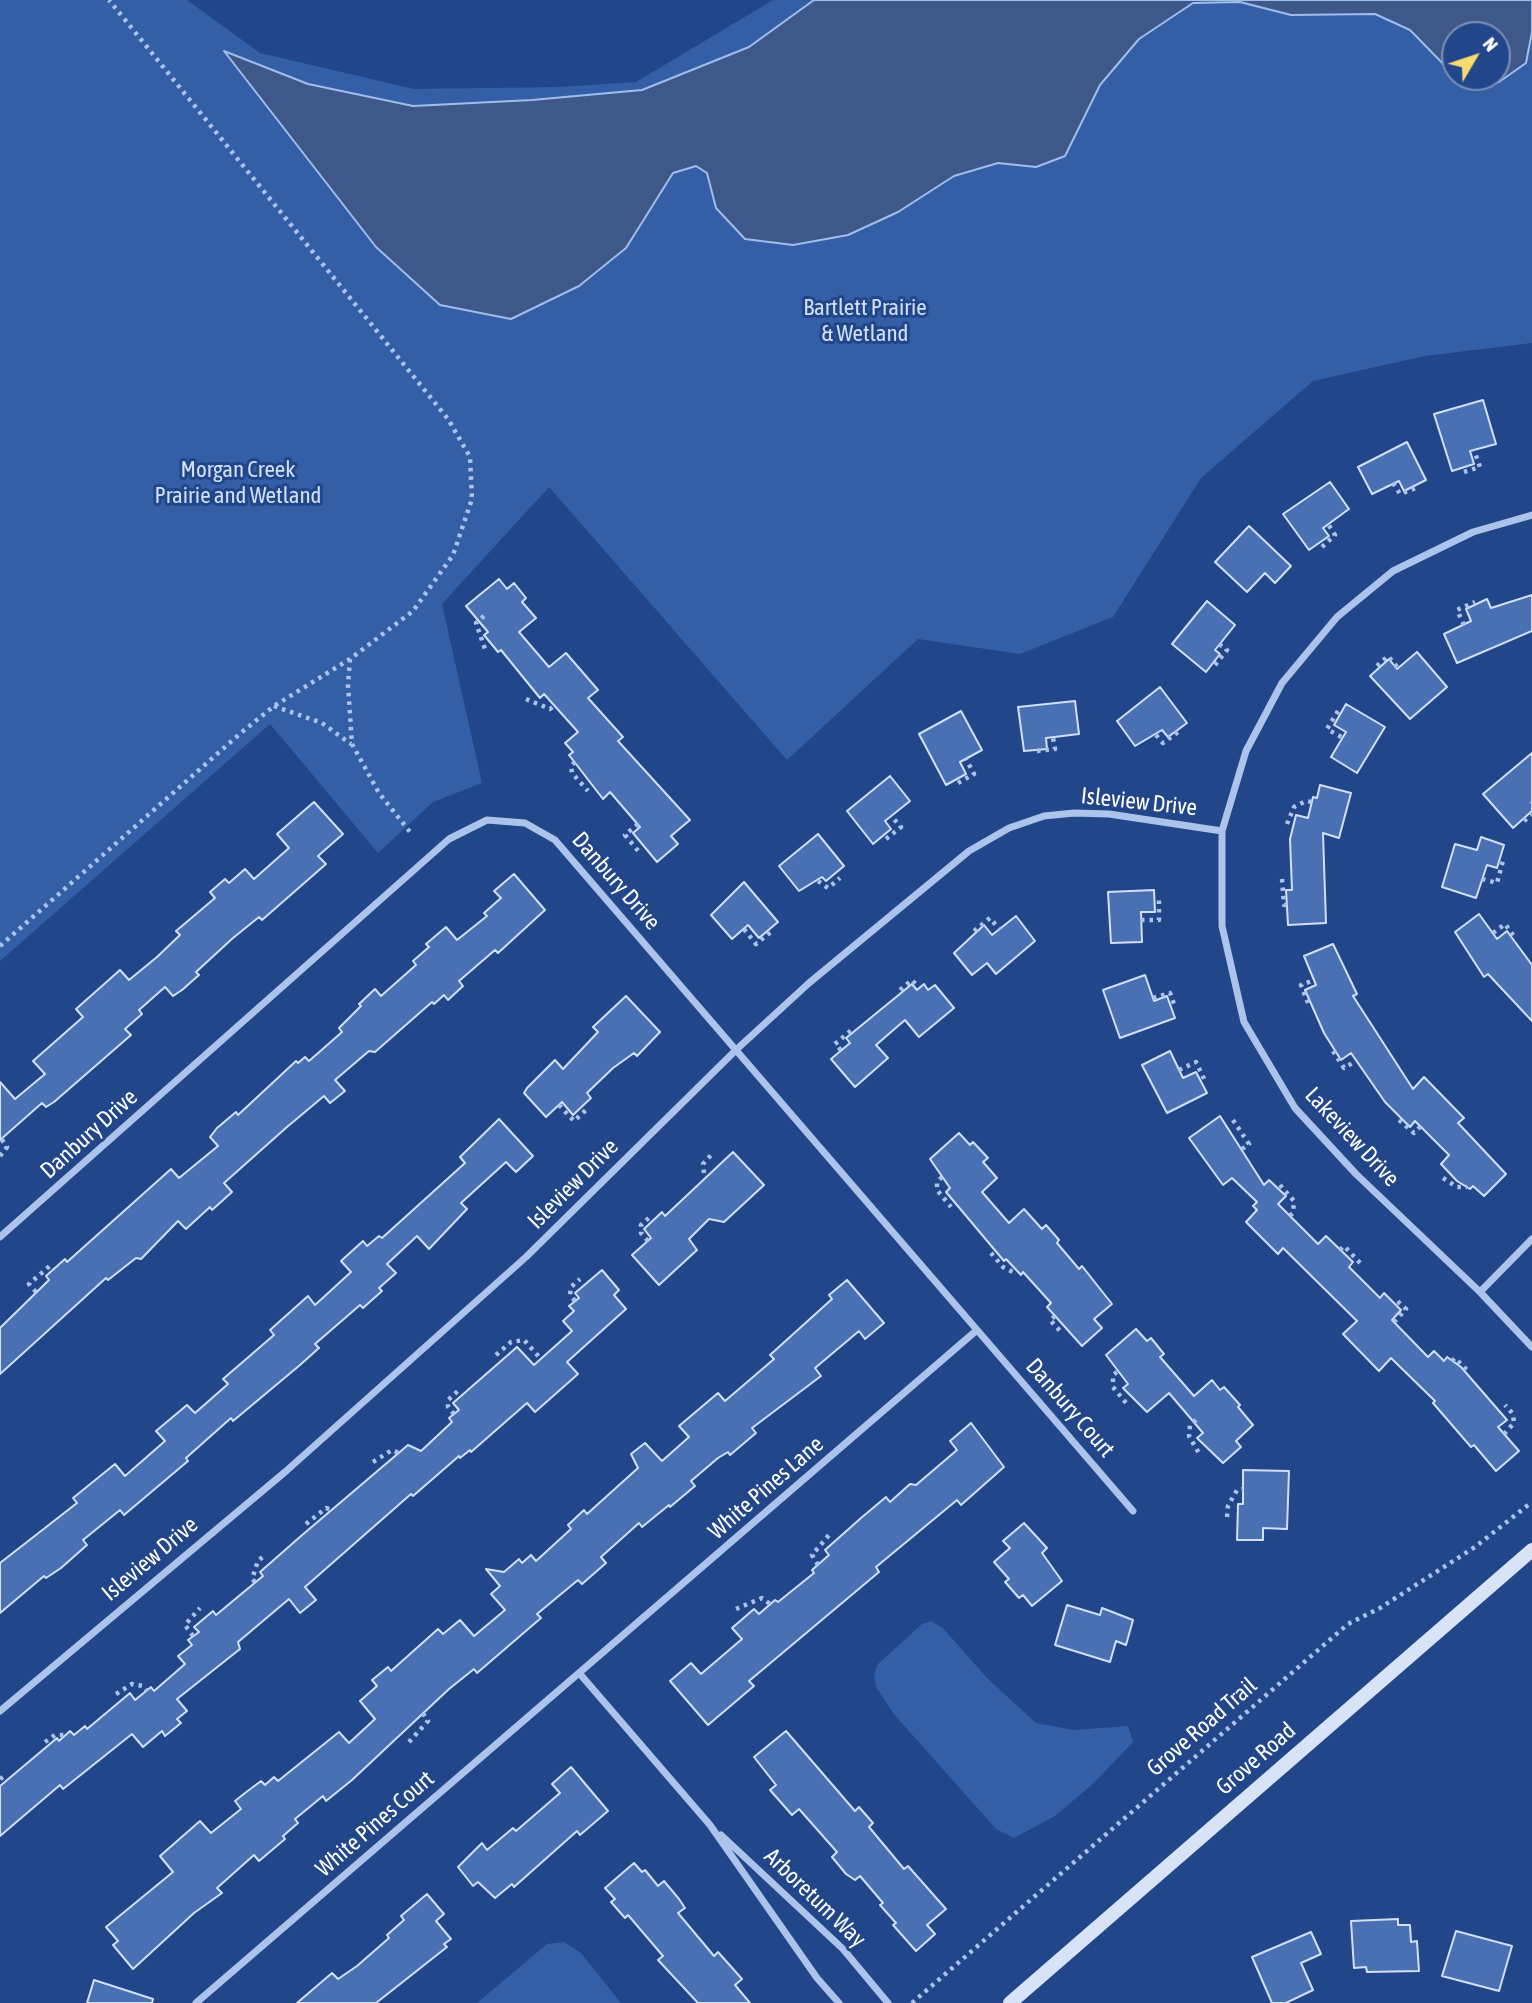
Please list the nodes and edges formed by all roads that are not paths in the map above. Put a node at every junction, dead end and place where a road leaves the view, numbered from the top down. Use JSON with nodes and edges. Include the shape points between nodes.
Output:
{"nodes":[{"id":1,"x":1532,"y":515,"type":"edge"},
{"id":2,"x":1222,"y":831,"type":"junction"},
{"id":3,"x":737,"y":1049,"type":"junction"},
{"id":4,"x":0,"y":1237,"type":"edge"},
{"id":5,"x":1532,"y":1239,"type":"edge"},
{"id":6,"x":1480,"y":1292,"type":"junction"},
{"id":7,"x":977,"y":1330,"type":"junction"},
{"id":8,"x":1532,"y":1348,"type":"edge"},
{"id":9,"x":1133,"y":1511,"type":"dead end"},
{"id":10,"x":1532,"y":1549,"type":"edge"},
{"id":11,"x":580,"y":1674,"type":"junction"},
{"id":12,"x":0,"y":1711,"type":"edge"},
{"id":13,"x":710,"y":1825,"type":"junction"},
{"id":14,"x":196,"y":2003,"type":"edge"},
{"id":15,"x":839,"y":2003,"type":"edge"},
{"id":16,"x":888,"y":2003,"type":"edge"},
{"id":17,"x":1010,"y":2003,"type":"edge"}],
"edges":[{"from":1,"to":2,"type":"street","name":"Lakeview Drive","via":[[1473,532],[1393,571],[1337,617],[1282,683],[1246,751]]},
{"from":2,"to":3,"type":"street","name":"Isleview Drive","via":[[1074,813],[1044,816],[1009,828],[969,851]]},
{"from":2,"to":6,"type":"street","name":"Lakeview Drive","via":[[1222,926],[1244,1022],[1295,1108],[1356,1174]]},
{"from":3,"to":4,"type":"street","name":"Danbury Drive","via":[[555,840],[525,823],[487,821],[449,839]]},
{"from":3,"to":7,"type":"street","name":"Danbury Drive"},
{"from":3,"to":12,"type":"street","name":"Isleview Drive","via":[[526,1257],[285,1472]]},
{"from":5,"to":6,"type":"street"},
{"from":6,"to":8,"type":"street","name":"Lakeview Drive"},
{"from":7,"to":9,"type":"street","name":"Danbury Court"},
{"from":7,"to":11,"type":"street","name":"White Pines Lane"},
{"from":10,"to":17,"type":"street","name":"Grove Road"},
{"from":11,"to":13,"type":"street","name":"Arboretum Way"},
{"from":11,"to":14,"type":"street","name":"White Pines Court"},
{"from":13,"to":15,"type":"street","name":"Arboretum Way"},
{"from":13,"to":16,"type":"street","name":"Arboretum Way","via":[[843,1949]]}]}
